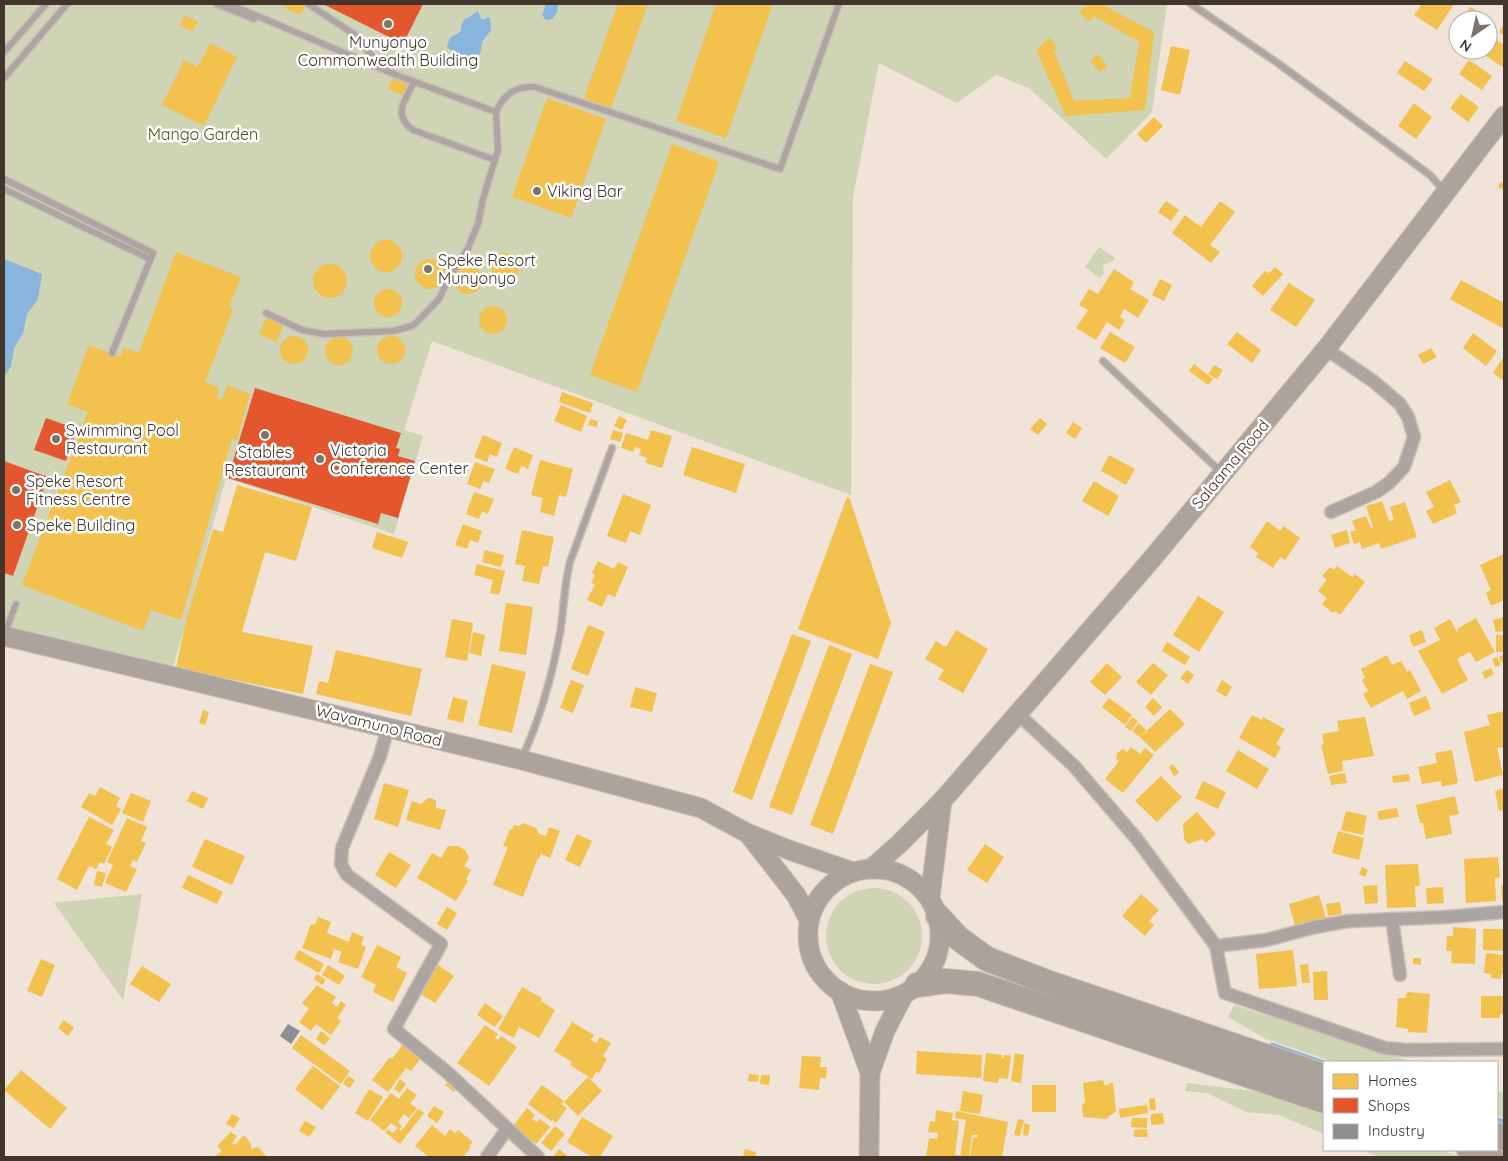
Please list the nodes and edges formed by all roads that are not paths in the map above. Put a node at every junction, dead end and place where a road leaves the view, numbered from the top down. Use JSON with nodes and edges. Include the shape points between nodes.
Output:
{"nodes":[{"id":1,"x":46,"y":4,"type":"edge"},
{"id":2,"x":67,"y":4,"type":"edge"},
{"id":3,"x":217,"y":4,"type":"edge"},
{"id":4,"x":229,"y":4,"type":"edge"},
{"id":5,"x":308,"y":4,"type":"edge"},
{"id":6,"x":839,"y":4,"type":"edge"},
{"id":7,"x":1191,"y":4,"type":"edge"},
{"id":8,"x":4,"y":52,"type":"edge"},
{"id":9,"x":382,"y":68,"type":"junction"},
{"id":10,"x":394,"y":74,"type":"junction"},
{"id":11,"x":4,"y":78,"type":"edge"},
{"id":12,"x":414,"y":82,"type":"junction"},
{"id":13,"x":496,"y":112,"type":"junction"},
{"id":14,"x":1504,"y":116,"type":"edge"},
{"id":15,"x":496,"y":160,"type":"junction"},
{"id":16,"x":4,"y":180,"type":"edge"},
{"id":17,"x":4,"y":189,"type":"edge"},
{"id":18,"x":1446,"y":193,"type":"junction"},
{"id":19,"x":151,"y":256,"type":"junction"},
{"id":20,"x":266,"y":313,"type":"dead end"},
{"id":21,"x":1326,"y":349,"type":"junction"},
{"id":22,"x":112,"y":353,"type":"dead end"},
{"id":23,"x":1103,"y":361,"type":"dead end"},
{"id":24,"x":612,"y":448,"type":"dead end"},
{"id":25,"x":1222,"y":474,"type":"junction"},
{"id":26,"x":1330,"y":512,"type":"dead end"},
{"id":27,"x":16,"y":604,"type":"dead end"},
{"id":28,"x":4,"y":636,"type":"edge"},
{"id":29,"x":1018,"y":714,"type":"junction"},
{"id":30,"x":388,"y":727,"type":"junction"},
{"id":31,"x":522,"y":760,"type":"junction"},
{"id":32,"x":942,"y":801,"type":"junction"},
{"id":33,"x":747,"y":833,"type":"junction"},
{"id":34,"x":871,"y":869,"type":"junction"},
{"id":35,"x":853,"y":872,"type":"junction"},
{"id":36,"x":934,"y":907,"type":"junction"},
{"id":37,"x":1504,"y":912,"type":"edge"},
{"id":38,"x":1392,"y":919,"type":"junction"},
{"id":39,"x":809,"y":920,"type":"junction"},
{"id":40,"x":1216,"y":946,"type":"junction"},
{"id":41,"x":1400,"y":975,"type":"dead end"},
{"id":42,"x":911,"y":990,"type":"junction"},
{"id":43,"x":840,"y":991,"type":"junction"},
{"id":44,"x":1504,"y":1049,"type":"edge"},
{"id":45,"x":870,"y":1073,"type":"junction"},
{"id":46,"x":1323,"y":1076,"type":"edge"},
{"id":47,"x":1323,"y":1101,"type":"edge"},
{"id":48,"x":507,"y":1129,"type":"junction"},
{"id":49,"x":1472,"y":1151,"type":"edge"},
{"id":50,"x":487,"y":1157,"type":"edge"},
{"id":51,"x":538,"y":1157,"type":"edge"},
{"id":52,"x":869,"y":1157,"type":"edge"},
{"id":53,"x":1491,"y":1157,"type":"edge"}],
"edges":[{"from":1,"to":8,"type":"lane"},
{"from":2,"to":11,"type":"lane"},
{"from":3,"to":10,"type":"lane","via":[[386,74]]},
{"from":4,"to":9,"type":"lane"},
{"from":5,"to":9,"type":"lane","via":[[354,34]]},
{"from":6,"to":13,"type":"lane","via":[[780,169],[535,87],[526,86],[507,94]]},
{"from":7,"to":18,"type":"lane","via":[[1425,171]]},
{"from":9,"to":10,"type":"lane"},
{"from":10,"to":12,"type":"lane"},
{"from":12,"to":13,"type":"lane"},
{"from":12,"to":15,"type":"lane","via":[[401,110],[404,123],[413,130]]},
{"from":13,"to":15,"type":"lane","via":[[499,142]]},
{"from":14,"to":18,"type":"main road","name":"Salaama Road"},
{"from":15,"to":20,"type":"lane","via":[[468,248],[439,299],[412,326],[393,331],[324,334],[302,330]]},
{"from":16,"to":19,"type":"lane"},
{"from":17,"to":19,"type":"lane"},
{"from":18,"to":21,"type":"main road","name":"Salaama Road"},
{"from":19,"to":22,"type":"lane"},
{"from":21,"to":25,"type":"main road","name":"Salaama Road"},
{"from":21,"to":26,"type":"street","via":[[1400,404],[1414,437],[1404,466],[1389,483]]},
{"from":23,"to":25,"type":"lane"},
{"from":24,"to":31,"type":"lane","via":[[570,562],[548,682]]},
{"from":25,"to":29,"type":"main road","name":"Salaama Road"},
{"from":27,"to":28,"type":"lane"},
{"from":28,"to":30,"type":"main road","name":"Wavamuno Road"},
{"from":29,"to":32,"type":"main road","name":"Salaama Road"},
{"from":29,"to":40,"type":"street","via":[[1074,766],[1136,838]]},
{"from":30,"to":31,"type":"main road","name":"Wavamuno Road"},
{"from":30,"to":48,"type":"street","via":[[380,756],[342,848],[341,864],[347,875],[441,944],[394,1029],[448,1073]]},
{"from":31,"to":33,"type":"main road","name":"Wavamuno Road","via":[[701,808]]},
{"from":32,"to":34,"type":"main road","name":"Salaama Road"},
{"from":32,"to":36,"type":"main road"},
{"from":33,"to":35,"type":"main road","name":"Wavamuno Road"},
{"from":33,"to":39,"type":"main road","name":"Wavamuno Road","via":[[796,895]]},
{"from":34,"to":35,"type":"main road"},
{"from":34,"to":36,"type":"main road","via":[[888,870],[904,876],[918,886]]},
{"from":35,"to":39,"type":"main road","via":[[825,890]]},
{"from":36,"to":42,"type":"main road","via":[[940,935],[938,954],[930,971]]},
{"from":36,"to":46,"type":"highway","via":[[958,938],[987,959]]},
{"from":37,"to":38,"type":"street"},
{"from":38,"to":40,"type":"street","via":[[1349,921],[1266,940]]},
{"from":38,"to":41,"type":"street"},
{"from":39,"to":43,"type":"main road","via":[[808,940],[813,960],[824,978]]},
{"from":40,"to":44,"type":"street","via":[[1226,993],[1385,1048]]},
{"from":42,"to":43,"type":"main road","via":[[892,999],[878,1001],[858,999]]},
{"from":42,"to":45,"type":"main road","via":[[885,1031]]},
{"from":42,"to":47,"type":"highway","via":[[946,981],[978,984]]},
{"from":43,"to":45,"type":"main road"},
{"from":45,"to":52,"type":"main road"},
{"from":48,"to":50,"type":"street"},
{"from":48,"to":51,"type":"street"},
{"from":49,"to":53,"type":"highway"}]}
